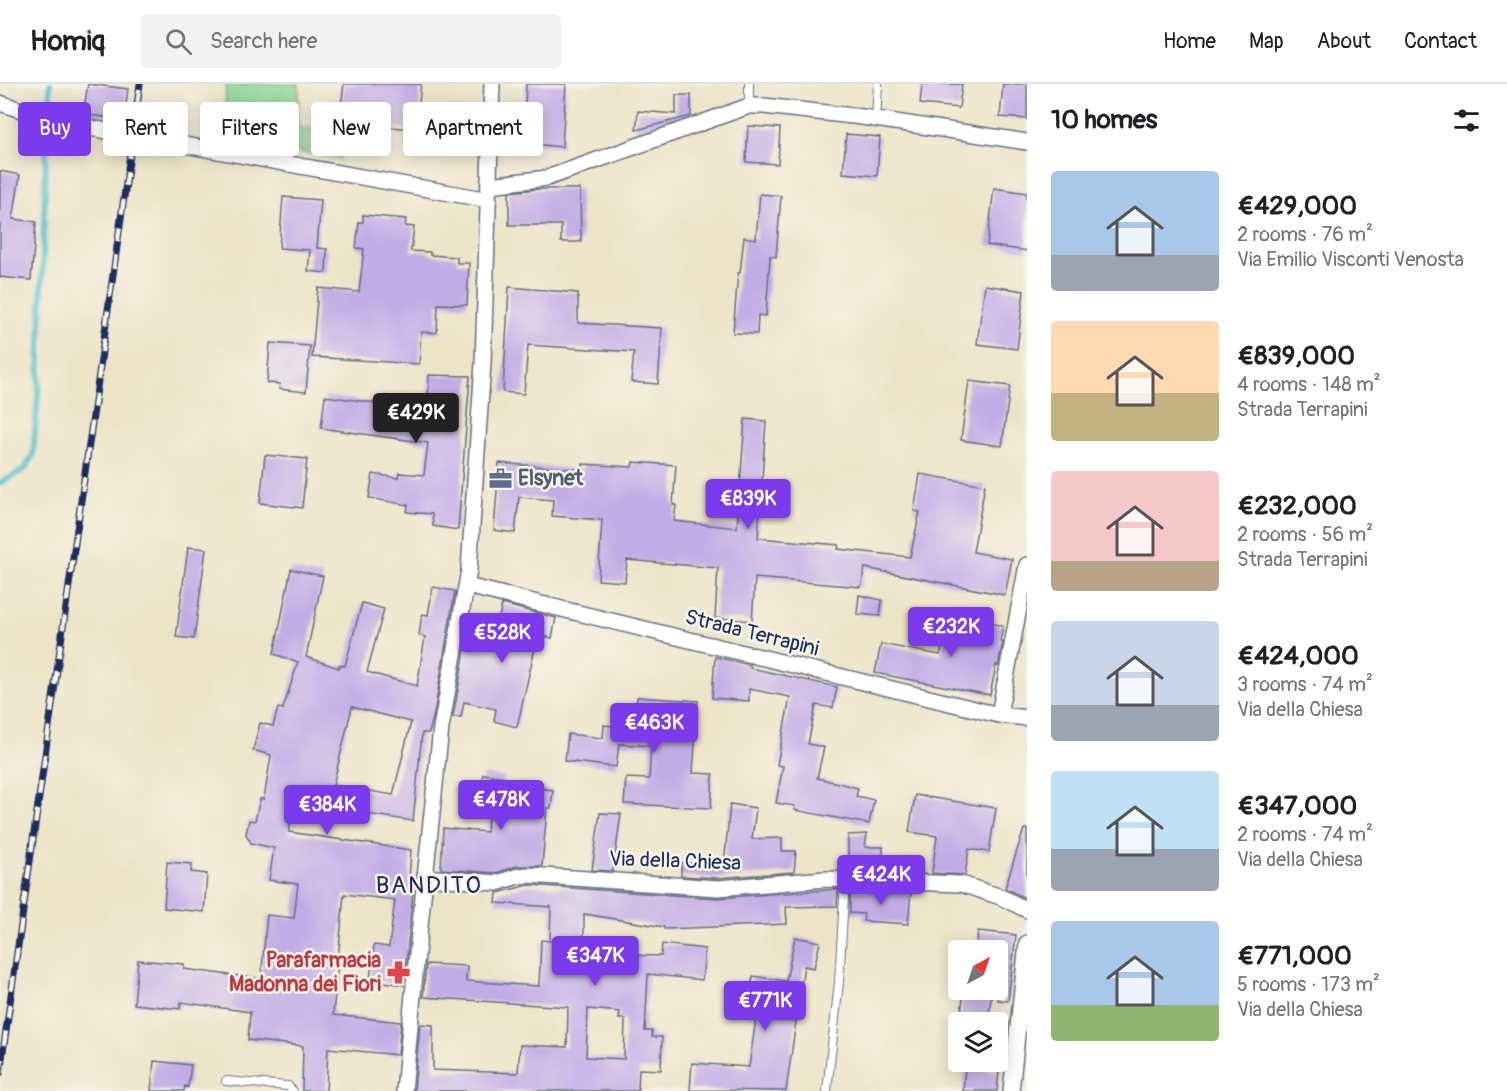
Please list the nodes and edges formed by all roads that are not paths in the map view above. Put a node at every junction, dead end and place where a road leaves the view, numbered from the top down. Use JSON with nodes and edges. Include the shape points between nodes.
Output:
{"nodes":[{"id":1,"x":492,"y":84,"type":"edge"},
{"id":2,"x":749,"y":84,"type":"edge"},
{"id":3,"x":878,"y":84,"type":"edge"},
{"id":4,"x":0,"y":103,"type":"edge"},
{"id":5,"x":749,"y":106,"type":"junction"},
{"id":6,"x":876,"y":120,"type":"junction"},
{"id":7,"x":1027,"y":142,"type":"edge"},
{"id":8,"x":489,"y":192,"type":"junction"},
{"id":9,"x":1027,"y":565,"type":"edge"},
{"id":10,"x":467,"y":586,"type":"junction"},
{"id":11,"x":999,"y":716,"type":"junction"},
{"id":12,"x":1027,"y":718,"type":"edge"},
{"id":13,"x":425,"y":877,"type":"junction"},
{"id":14,"x":845,"y":880,"type":"junction"},
{"id":15,"x":1027,"y":910,"type":"edge"},
{"id":16,"x":1027,"y":943,"type":"edge"},
{"id":17,"x":226,"y":1081,"type":"dead end"},
{"id":18,"x":293,"y":1091,"type":"edge"},
{"id":19,"x":404,"y":1091,"type":"edge"},
{"id":20,"x":827,"y":1091,"type":"edge"},
{"id":21,"x":1011,"y":1091,"type":"edge"}],
"edges":[{"from":1,"to":8,"type":"street"},
{"from":2,"to":5,"type":"lane"},
{"from":3,"to":6,"type":"lane"},
{"from":4,"to":8,"type":"street","via":[[57,122]]},
{"from":5,"to":6,"type":"street"},
{"from":5,"to":8,"type":"street","via":[[547,178]]},
{"from":6,"to":7,"type":"street"},
{"from":8,"to":10,"type":"street","via":[[483,363]]},
{"from":9,"to":11,"type":"street"},
{"from":10,"to":11,"type":"street","name":"Strada Terrapini"},
{"from":10,"to":13,"type":"street","via":[[441,728]]},
{"from":11,"to":12,"type":"street","name":"Strada Terrapini"},
{"from":13,"to":14,"type":"street","name":"Via della Chiesa","via":[[498,883],[529,875],[718,888]]},
{"from":13,"to":19,"type":"street"},
{"from":14,"to":15,"type":"street","name":"Via della Chiesa","via":[[961,884]]},
{"from":14,"to":20,"type":"lane"},
{"from":16,"to":21,"type":"street"},
{"from":17,"to":18,"type":"lane","via":[[288,1086]]}]}
